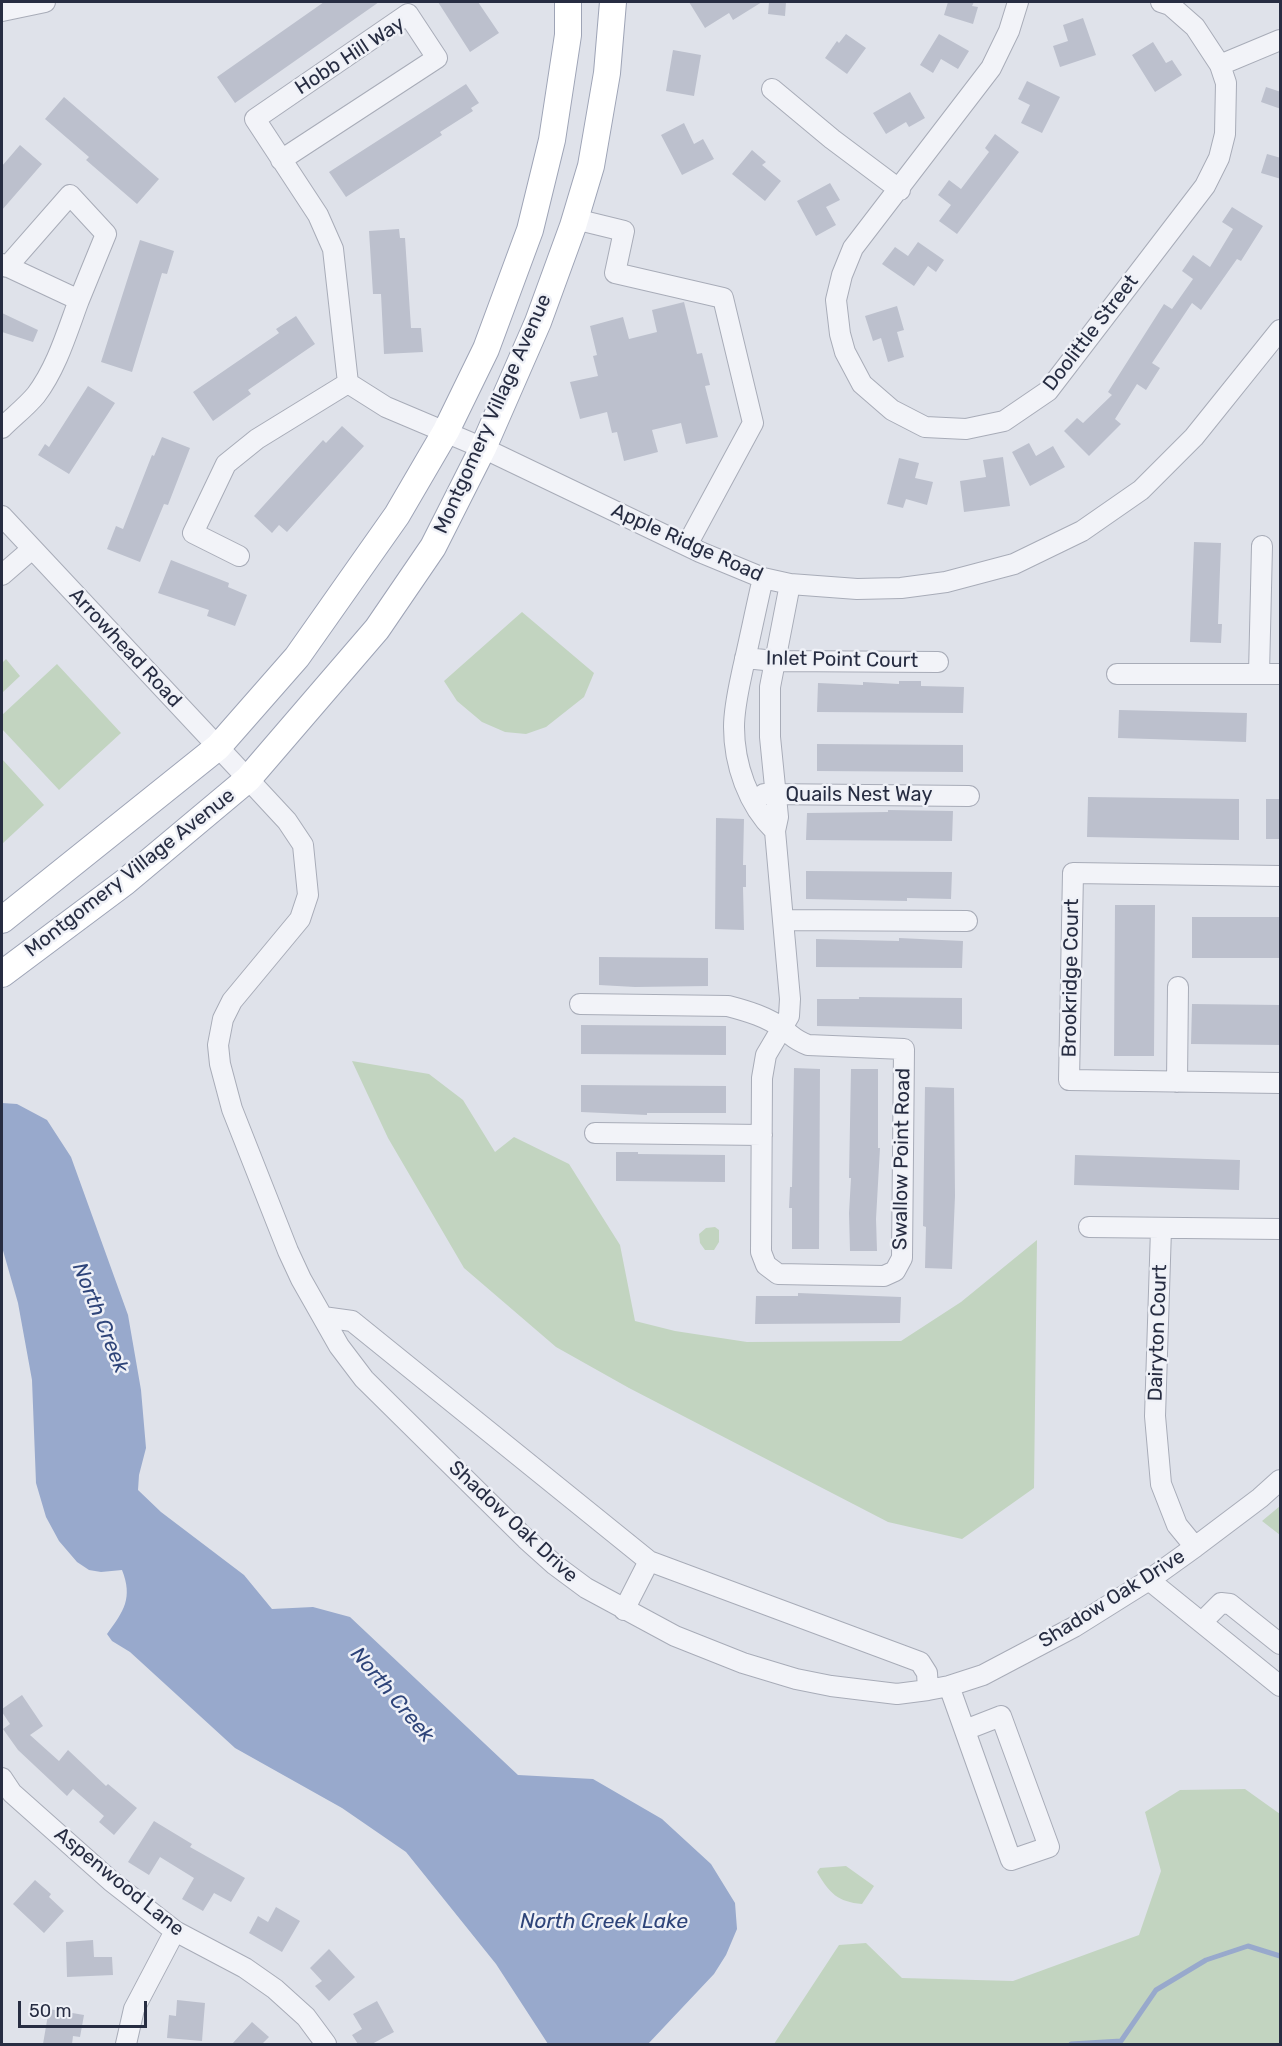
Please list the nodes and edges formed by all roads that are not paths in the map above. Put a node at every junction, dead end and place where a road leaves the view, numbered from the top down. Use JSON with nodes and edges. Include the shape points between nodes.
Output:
{"nodes":[{"id":1,"x":45,"y":2,"type":"edge"},
{"id":2,"x":568,"y":2,"type":"edge"},
{"id":3,"x":613,"y":2,"type":"edge"},
{"id":4,"x":1018,"y":2,"type":"edge"},
{"id":5,"x":1161,"y":2,"type":"edge"},
{"id":6,"x":2,"y":11,"type":"edge"},
{"id":7,"x":1281,"y":40,"type":"edge"},
{"id":8,"x":1220,"y":65,"type":"junction"},
{"id":9,"x":772,"y":89,"type":"dead end"},
{"id":10,"x":281,"y":160,"type":"junction"},
{"id":11,"x":900,"y":189,"type":"junction"},
{"id":12,"x":575,"y":219,"type":"junction"},
{"id":13,"x":4,"y":266,"type":"edge"},
{"id":14,"x":79,"y":300,"type":"junction"},
{"id":15,"x":1281,"y":330,"type":"edge"},
{"id":16,"x":348,"y":382,"type":"junction"},
{"id":17,"x":2,"y":428,"type":"edge"},
{"id":18,"x":446,"y":431,"type":"junction"},
{"id":19,"x":483,"y":448,"type":"junction"},
{"id":20,"x":2,"y":516,"type":"edge"},
{"id":21,"x":687,"y":545,"type":"junction"},
{"id":22,"x":1262,"y":546,"type":"dead end"},
{"id":23,"x":32,"y":549,"type":"junction"},
{"id":24,"x":239,"y":556,"type":"dead end"},
{"id":25,"x":2,"y":575,"type":"edge"},
{"id":26,"x":763,"y":578,"type":"junction"},
{"id":27,"x":790,"y":584,"type":"junction"},
{"id":28,"x":746,"y":658,"type":"junction"},
{"id":29,"x":775,"y":661,"type":"junction"},
{"id":30,"x":938,"y":662,"type":"dead end"},
{"id":31,"x":1117,"y":674,"type":"dead end"},
{"id":32,"x":1259,"y":674,"type":"junction"},
{"id":33,"x":1281,"y":674,"type":"edge"},
{"id":34,"x":218,"y":747,"type":"junction"},
{"id":35,"x":248,"y":779,"type":"junction"},
{"id":36,"x":749,"y":794,"type":"junction"},
{"id":37,"x":776,"y":795,"type":"junction"},
{"id":38,"x":969,"y":796,"type":"dead end"},
{"id":39,"x":775,"y":831,"type":"junction"},
{"id":40,"x":1281,"y":876,"type":"edge"},
{"id":41,"x":2,"y":920,"type":"edge"},
{"id":42,"x":784,"y":920,"type":"junction"},
{"id":43,"x":967,"y":921,"type":"dead end"},
{"id":44,"x":2,"y":974,"type":"edge"},
{"id":45,"x":1178,"y":987,"type":"dead end"},
{"id":46,"x":580,"y":1004,"type":"dead end"},
{"id":47,"x":783,"y":1028,"type":"junction"},
{"id":48,"x":1177,"y":1082,"type":"junction"},
{"id":49,"x":1281,"y":1083,"type":"edge"},
{"id":50,"x":595,"y":1133,"type":"dead end"},
{"id":51,"x":762,"y":1135,"type":"junction"},
{"id":52,"x":1089,"y":1227,"type":"dead end"},
{"id":53,"x":1161,"y":1229,"type":"junction"},
{"id":54,"x":1281,"y":1229,"type":"edge"},
{"id":55,"x":322,"y":1317,"type":"junction"},
{"id":56,"x":1281,"y":1479,"type":"edge"},
{"id":57,"x":1195,"y":1547,"type":"junction"},
{"id":58,"x":649,"y":1561,"type":"junction"},
{"id":59,"x":1149,"y":1580,"type":"junction"},
{"id":60,"x":624,"y":1610,"type":"junction"},
{"id":61,"x":1202,"y":1622,"type":"junction"},
{"id":62,"x":1281,"y":1644,"type":"edge"},
{"id":63,"x":1280,"y":1685,"type":"edge"},
{"id":64,"x":949,"y":1686,"type":"junction"},
{"id":65,"x":928,"y":1690,"type":"junction"},
{"id":66,"x":965,"y":1730,"type":"junction"},
{"id":67,"x":2,"y":1778,"type":"edge"},
{"id":68,"x":175,"y":1931,"type":"junction"},
{"id":69,"x":126,"y":2044,"type":"edge"},
{"id":70,"x":326,"y":2044,"type":"edge"}],
"edges":[{"from":1,"to":6,"type":"street"},
{"from":2,"to":18,"type":"main road","name":"Montgomery Village Avenue","via":[[568,35],[552,140],[530,230],[486,349]]},
{"from":3,"to":12,"type":"main road","name":"Montgomery Village Avenue","via":[[607,73],[591,166]]},
{"from":4,"to":11,"type":"street","name":"Doolittle Street","via":[[1009,32],[991,68]]},
{"from":5,"to":8,"type":"street","name":"Doolittle Street","via":[[1195,27]]},
{"from":7,"to":8,"type":"street"},
{"from":8,"to":11,"type":"street","name":"Doolittle Street","via":[[1226,83],[1225,134],[1219,158],[1205,186],[1048,391],[1004,421],[966,429],[926,427],[892,411],[862,384],[844,352],[836,300],[842,275],[853,248]]},
{"from":9,"to":11,"type":"street"},
{"from":10,"to":10,"type":"street","name":"Hobb Hill Way","via":[[255,119],[408,14],[437,58]]},
{"from":10,"to":16,"type":"street","name":"Hobb Hill Way","via":[[318,215],[333,249]]},
{"from":12,"to":19,"type":"main road","name":"Montgomery Village Avenue","via":[[538,322]]},
{"from":12,"to":21,"type":"street","via":[[624,231],[615,273],[723,298],[753,423]]},
{"from":13,"to":14,"type":"street"},
{"from":13,"to":14,"type":"street","via":[[70,195],[106,234]]},
{"from":14,"to":17,"type":"street","via":[[46,380]]},
{"from":15,"to":27,"type":"street","name":"Apple Ridge Road","via":[[1194,437],[1141,490],[1082,531],[1014,564],[946,582],[857,589]]},
{"from":16,"to":18,"type":"street","via":[[386,407]]},
{"from":16,"to":24,"type":"street","via":[[257,438],[226,464],[193,533]]},
{"from":18,"to":19,"type":"street","name":"Apple Ridge Road"},
{"from":18,"to":34,"type":"main road","name":"Montgomery Village Avenue","via":[[397,515],[297,657]]},
{"from":19,"to":21,"type":"street","name":"Apple Ridge Road"},
{"from":19,"to":35,"type":"main road","name":"Montgomery Village Avenue","via":[[433,547],[377,629]]},
{"from":20,"to":23,"type":"street","name":"Arrowhead Road"},
{"from":21,"to":26,"type":"street","name":"Apple Ridge Road"},
{"from":22,"to":32,"type":"street"},
{"from":23,"to":25,"type":"street"},
{"from":23,"to":34,"type":"street","name":"Arrowhead Road"},
{"from":26,"to":27,"type":"street","name":"Apple Ridge Road"},
{"from":26,"to":28,"type":"street"},
{"from":27,"to":29,"type":"street","name":"Swallow Point Road"},
{"from":28,"to":29,"type":"street","name":"Inlet Point Court"},
{"from":28,"to":36,"type":"street","via":[[734,726],[740,769]]},
{"from":29,"to":30,"type":"street","name":"Inlet Point Court"},
{"from":29,"to":37,"type":"street","name":"Swallow Point Road","via":[[769,714]]},
{"from":31,"to":32,"type":"street"},
{"from":32,"to":33,"type":"street"},
{"from":34,"to":35,"type":"street","name":"Arrowhead Road"},
{"from":34,"to":41,"type":"main road","name":"Montgomery Village Avenue"},
{"from":35,"to":44,"type":"main road","name":"Montgomery Village Avenue","via":[[125,882]]},
{"from":35,"to":55,"type":"street","name":"Shadow Oak Drive","via":[[287,821],[303,845],[308,895],[300,919],[232,1001],[223,1019],[219,1055],[232,1109],[288,1251]]},
{"from":36,"to":37,"type":"street","name":"Quails Nest Way"},
{"from":36,"to":39,"type":"street"},
{"from":37,"to":38,"type":"street","name":"Quails Nest Way"},
{"from":37,"to":39,"type":"street","name":"Swallow Point Road"},
{"from":39,"to":42,"type":"street","name":"Swallow Point Road"},
{"from":40,"to":48,"type":"street","name":"Brookridge Court","via":[[1073,873],[1069,1080]]},
{"from":42,"to":43,"type":"street"},
{"from":42,"to":47,"type":"street","name":"Swallow Point Road","via":[[790,999],[789,1016]]},
{"from":45,"to":48,"type":"street"},
{"from":46,"to":47,"type":"street","via":[[728,1006]]},
{"from":47,"to":51,"type":"street","name":"Swallow Point Road","via":[[766,1055]]},
{"from":47,"to":51,"type":"street","name":"Swallow Point Road","via":[[808,1045],[904,1049],[902,1258],[895,1271],[884,1276],[778,1274],[766,1265],[761,1252]]},
{"from":48,"to":49,"type":"street","name":"Brookridge Court"},
{"from":50,"to":51,"type":"street"},
{"from":52,"to":53,"type":"street"},
{"from":53,"to":54,"type":"street"},
{"from":53,"to":57,"type":"street","name":"Dairyton Court","via":[[1155,1416],[1161,1484],[1177,1525]]},
{"from":55,"to":58,"type":"street","via":[[352,1321]]},
{"from":55,"to":60,"type":"street","name":"Shadow Oak Drive","via":[[364,1379],[518,1531],[555,1565]]},
{"from":56,"to":57,"type":"street","name":"Shadow Oak Drive"},
{"from":57,"to":59,"type":"street","name":"Shadow Oak Drive"},
{"from":58,"to":60,"type":"street"},
{"from":58,"to":65,"type":"street","via":[[920,1662],[927,1673]]},
{"from":59,"to":61,"type":"street"},
{"from":59,"to":64,"type":"street","name":"Shadow Oak Drive","via":[[1074,1627],[983,1675]]},
{"from":60,"to":65,"type":"street","name":"Shadow Oak Drive","via":[[675,1636],[796,1679],[897,1694]]},
{"from":61,"to":62,"type":"street","via":[[1221,1603],[1230,1604]]},
{"from":61,"to":63,"type":"street"},
{"from":64,"to":65,"type":"street","name":"Shadow Oak Drive"},
{"from":64,"to":66,"type":"street"},
{"from":66,"to":66,"type":"street","via":[[1011,1860],[1049,1847],[1001,1716]]},
{"from":67,"to":68,"type":"street","name":"Aspenwood Lane","via":[[12,1793]]},
{"from":68,"to":69,"type":"street","via":[[134,2009]]},
{"from":68,"to":70,"type":"street","name":"Aspenwood Lane","via":[[245,1968],[275,1989],[306,2017]]}]}
